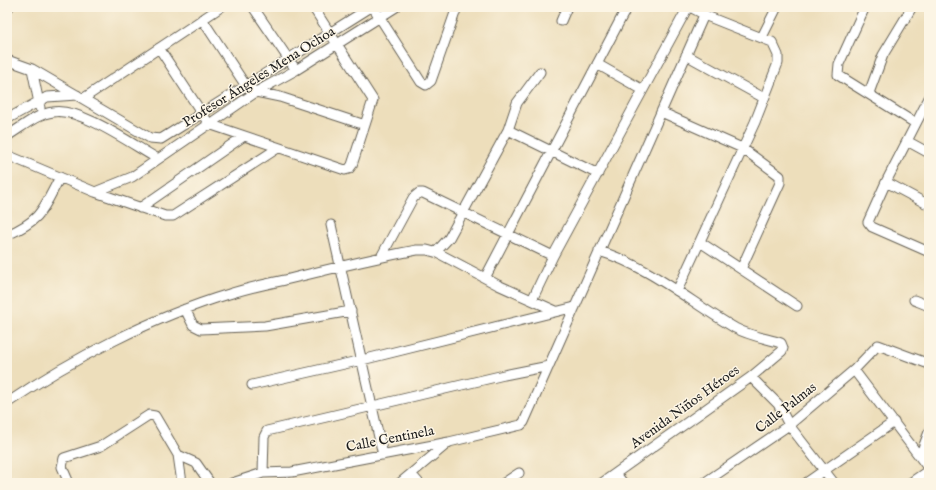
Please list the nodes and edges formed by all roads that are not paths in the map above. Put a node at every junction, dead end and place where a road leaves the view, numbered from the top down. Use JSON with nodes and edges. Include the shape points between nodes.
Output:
{"nodes":[{"id":1,"x":221,"y":7,"type":"edge"},
{"id":2,"x":253,"y":7,"type":"edge"},
{"id":3,"x":313,"y":7,"type":"edge"},
{"id":4,"x":372,"y":7,"type":"edge"},
{"id":5,"x":396,"y":7,"type":"edge"},
{"id":6,"x":457,"y":7,"type":"edge"},
{"id":7,"x":567,"y":7,"type":"edge"},
{"id":8,"x":627,"y":7,"type":"edge"},
{"id":9,"x":689,"y":7,"type":"edge"},
{"id":10,"x":778,"y":7,"type":"edge"},
{"id":11,"x":865,"y":7,"type":"edge"},
{"id":12,"x":912,"y":7,"type":"edge"},
{"id":13,"x":704,"y":15,"type":"junction"},
{"id":14,"x":380,"y":18,"type":"junction"},
{"id":15,"x":202,"y":19,"type":"junction"},
{"id":16,"x":561,"y":21,"type":"dead end"},
{"id":17,"x":329,"y":34,"type":"junction"},
{"id":18,"x":762,"y":37,"type":"junction"},
{"id":19,"x":337,"y":45,"type":"junction"},
{"id":20,"x":159,"y":48,"type":"junction"},
{"id":21,"x":686,"y":55,"type":"junction"},
{"id":22,"x":288,"y":58,"type":"junction"},
{"id":23,"x":7,"y":60,"type":"edge"},
{"id":24,"x":597,"y":64,"type":"junction"},
{"id":25,"x":32,"y":70,"type":"junction"},
{"id":26,"x":296,"y":70,"type":"junction"},
{"id":27,"x":540,"y":72,"type":"dead end"},
{"id":28,"x":246,"y":86,"type":"junction"},
{"id":29,"x":643,"y":90,"type":"junction"},
{"id":30,"x":256,"y":92,"type":"junction"},
{"id":31,"x":869,"y":94,"type":"junction"},
{"id":32,"x":81,"y":97,"type":"junction"},
{"id":33,"x":764,"y":98,"type":"junction"},
{"id":34,"x":928,"y":100,"type":"edge"},
{"id":35,"x":40,"y":102,"type":"junction"},
{"id":36,"x":97,"y":108,"type":"junction"},
{"id":37,"x":661,"y":112,"type":"junction"},
{"id":38,"x":201,"y":114,"type":"junction"},
{"id":39,"x":41,"y":115,"type":"junction"},
{"id":40,"x":7,"y":119,"type":"edge"},
{"id":41,"x":90,"y":120,"type":"junction"},
{"id":42,"x":915,"y":123,"type":"junction"},
{"id":43,"x":209,"y":124,"type":"junction"},
{"id":44,"x":365,"y":125,"type":"junction"},
{"id":45,"x":508,"y":130,"type":"junction"},
{"id":46,"x":7,"y":136,"type":"edge"},
{"id":47,"x":244,"y":136,"type":"junction"},
{"id":48,"x":907,"y":141,"type":"junction"},
{"id":49,"x":278,"y":148,"type":"junction"},
{"id":50,"x":742,"y":148,"type":"junction"},
{"id":51,"x":552,"y":150,"type":"junction"},
{"id":52,"x":929,"y":153,"type":"edge"},
{"id":53,"x":7,"y":155,"type":"edge"},
{"id":54,"x":158,"y":159,"type":"junction"},
{"id":55,"x":598,"y":174,"type":"junction"},
{"id":56,"x":60,"y":177,"type":"junction"},
{"id":57,"x":886,"y":182,"type":"junction"},
{"id":58,"x":95,"y":192,"type":"junction"},
{"id":59,"x":929,"y":205,"type":"edge"},
{"id":60,"x":140,"y":208,"type":"junction"},
{"id":61,"x":464,"y":213,"type":"junction"},
{"id":62,"x":331,"y":225,"type":"dead end"},
{"id":63,"x":508,"y":233,"type":"junction"},
{"id":64,"x":7,"y":235,"type":"edge"},
{"id":65,"x":700,"y":242,"type":"junction"},
{"id":66,"x":436,"y":252,"type":"junction"},
{"id":67,"x":599,"y":252,"type":"junction"},
{"id":68,"x":929,"y":252,"type":"edge"},
{"id":69,"x":553,"y":256,"type":"junction"},
{"id":70,"x":382,"y":257,"type":"junction"},
{"id":71,"x":341,"y":266,"type":"junction"},
{"id":72,"x":741,"y":269,"type":"junction"},
{"id":73,"x":485,"y":278,"type":"junction"},
{"id":74,"x":677,"y":291,"type":"junction"},
{"id":75,"x":532,"y":300,"type":"junction"},
{"id":76,"x":914,"y":300,"type":"dead end"},
{"id":77,"x":798,"y":306,"type":"dead end"},
{"id":78,"x":929,"y":306,"type":"edge"},
{"id":79,"x":575,"y":307,"type":"junction"},
{"id":80,"x":185,"y":309,"type":"junction"},
{"id":81,"x":351,"y":311,"type":"junction"},
{"id":82,"x":556,"y":311,"type":"junction"},
{"id":83,"x":362,"y":360,"type":"junction"},
{"id":84,"x":929,"y":364,"type":"edge"},
{"id":85,"x":549,"y":366,"type":"junction"},
{"id":86,"x":854,"y":370,"type":"junction"},
{"id":87,"x":751,"y":377,"type":"junction"},
{"id":88,"x":252,"y":385,"type":"dead end"},
{"id":89,"x":7,"y":403,"type":"edge"},
{"id":90,"x":372,"y":408,"type":"junction"},
{"id":91,"x":894,"y":422,"type":"junction"},
{"id":92,"x":789,"y":425,"type":"junction"},
{"id":93,"x":929,"y":432,"type":"edge"},
{"id":94,"x":449,"y":442,"type":"junction"},
{"id":95,"x":178,"y":455,"type":"junction"},
{"id":96,"x":383,"y":455,"type":"junction"},
{"id":97,"x":925,"y":456,"type":"edge"},
{"id":98,"x":929,"y":469,"type":"edge"},
{"id":99,"x":824,"y":470,"type":"junction"},
{"id":100,"x":263,"y":473,"type":"junction"},
{"id":101,"x":519,"y":473,"type":"dead end"},
{"id":102,"x":616,"y":474,"type":"junction"},
{"id":103,"x":412,"y":475,"type":"junction"},
{"id":104,"x":69,"y":483,"type":"edge"},
{"id":105,"x":182,"y":483,"type":"edge"},
{"id":106,"x":210,"y":483,"type":"edge"},
{"id":107,"x":232,"y":483,"type":"edge"},
{"id":108,"x":400,"y":483,"type":"edge"},
{"id":109,"x":419,"y":483,"type":"edge"},
{"id":110,"x":504,"y":483,"type":"edge"},
{"id":111,"x":602,"y":483,"type":"edge"},
{"id":112,"x":623,"y":483,"type":"edge"},
{"id":113,"x":704,"y":483,"type":"edge"},
{"id":114,"x":806,"y":483,"type":"edge"},
{"id":115,"x":834,"y":483,"type":"edge"},
{"id":116,"x":910,"y":483,"type":"edge"}],
"edges":[{"from":1,"to":15,"type":"street"},
{"from":2,"to":22,"type":"street"},
{"from":3,"to":17,"type":"street"},
{"from":4,"to":14,"type":"street"},
{"from":4,"to":17,"type":"street","name":"Profesor Ángeles Mena Ochoa"},
{"from":5,"to":14,"type":"street","name":"Profesor Ángeles Mena Ochoa"},
{"from":6,"to":14,"type":"street","via":[[428,84],[421,82]]},
{"from":7,"to":16,"type":"street"},
{"from":8,"to":24,"type":"street"},
{"from":9,"to":13,"type":"street"},
{"from":9,"to":29,"type":"street"},
{"from":10,"to":18,"type":"street"},
{"from":11,"to":31,"type":"street","via":[[837,72]]},
{"from":12,"to":31,"type":"street","via":[[883,55]]},
{"from":13,"to":18,"type":"street"},
{"from":13,"to":21,"type":"street"},
{"from":14,"to":19,"type":"street","name":"Profesor Ángeles Mena Ochoa"},
{"from":15,"to":20,"type":"street"},
{"from":15,"to":28,"type":"street"},
{"from":17,"to":19,"type":"street"},
{"from":17,"to":22,"type":"street","name":"Profesor Ángeles Mena Ochoa"},
{"from":18,"to":33,"type":"street","via":[[772,42],[778,55],[778,64]]},
{"from":19,"to":26,"type":"street","name":"Profesor Ángeles Mena Ochoa"},
{"from":19,"to":44,"type":"street","via":[[371,97],[372,103]]},
{"from":20,"to":32,"type":"street"},
{"from":20,"to":38,"type":"street"},
{"from":21,"to":33,"type":"street"},
{"from":21,"to":37,"type":"street"},
{"from":22,"to":26,"type":"street"},
{"from":22,"to":28,"type":"street","name":"Profesor Ángeles Mena Ochoa"},
{"from":23,"to":25,"type":"street"},
{"from":24,"to":29,"type":"street"},
{"from":24,"to":51,"type":"street"},
{"from":25,"to":32,"type":"street"},
{"from":25,"to":35,"type":"street"},
{"from":26,"to":30,"type":"street","name":"Profesor Ángeles Mena Ochoa"},
{"from":27,"to":45,"type":"street","via":[[517,103]]},
{"from":28,"to":30,"type":"street"},
{"from":28,"to":38,"type":"street","name":"Profesor Ángeles Mena Ochoa"},
{"from":29,"to":55,"type":"street"},
{"from":30,"to":43,"type":"street","name":"Profesor Ángeles Mena Ochoa"},
{"from":30,"to":44,"type":"street","via":[[280,97]]},
{"from":31,"to":42,"type":"street"},
{"from":32,"to":35,"type":"street","via":[[54,96]]},
{"from":32,"to":36,"type":"street"},
{"from":33,"to":50,"type":"street"},
{"from":34,"to":42,"type":"street"},
{"from":35,"to":39,"type":"street"},
{"from":35,"to":40,"type":"street"},
{"from":36,"to":38,"type":"street","name":"Profesor Ángeles Mena Ochoa","via":[[156,139],[161,139]]},
{"from":36,"to":41,"type":"street"},
{"from":37,"to":50,"type":"street"},
{"from":37,"to":67,"type":"street"},
{"from":38,"to":43,"type":"street"},
{"from":39,"to":41,"type":"street","via":[[64,111]]},
{"from":39,"to":46,"type":"street"},
{"from":41,"to":54,"type":"street"},
{"from":42,"to":48,"type":"street"},
{"from":43,"to":47,"type":"street"},
{"from":43,"to":54,"type":"street","name":"Profesor Ángeles Mena Ochoa"},
{"from":44,"to":49,"type":"street","via":[[349,169],[345,170]]},
{"from":45,"to":51,"type":"street"},
{"from":45,"to":61,"type":"street"},
{"from":47,"to":49,"type":"street"},
{"from":47,"to":60,"type":"street"},
{"from":48,"to":52,"type":"street"},
{"from":48,"to":57,"type":"street"},
{"from":49,"to":60,"type":"street","via":[[180,213],[166,216]]},
{"from":50,"to":65,"type":"street"},
{"from":50,"to":72,"type":"street","via":[[780,176],[780,183]]},
{"from":51,"to":55,"type":"street"},
{"from":51,"to":63,"type":"street"},
{"from":53,"to":56,"type":"street"},
{"from":54,"to":58,"type":"street","name":"Profesor Ángeles Mena Ochoa","via":[[132,177]]},
{"from":55,"to":69,"type":"street"},
{"from":56,"to":58,"type":"street"},
{"from":56,"to":64,"type":"street","via":[[37,218],[26,227]]},
{"from":57,"to":59,"type":"street"},
{"from":57,"to":68,"type":"street","via":[[868,219],[869,225]]},
{"from":58,"to":60,"type":"street"},
{"from":61,"to":63,"type":"street"},
{"from":61,"to":66,"type":"street","via":[[450,238]]},
{"from":61,"to":70,"type":"street","via":[[427,194],[418,193]]},
{"from":62,"to":71,"type":"street"},
{"from":63,"to":69,"type":"street"},
{"from":63,"to":73,"type":"street"},
{"from":65,"to":72,"type":"street"},
{"from":65,"to":74,"type":"street"},
{"from":66,"to":70,"type":"street","via":[[422,250]]},
{"from":66,"to":73,"type":"street"},
{"from":67,"to":74,"type":"street","via":[[626,261]]},
{"from":67,"to":79,"type":"street"},
{"from":69,"to":75,"type":"street"},
{"from":70,"to":71,"type":"street"},
{"from":71,"to":80,"type":"street","via":[[229,293]]},
{"from":71,"to":81,"type":"street"},
{"from":72,"to":77,"type":"street"},
{"from":73,"to":75,"type":"street"},
{"from":74,"to":87,"type":"street","name":"Avenida Niños Héroes","via":[[735,328],[756,337],[781,343],[782,351]]},
{"from":75,"to":82,"type":"street"},
{"from":76,"to":78,"type":"street"},
{"from":79,"to":82,"type":"street"},
{"from":79,"to":85,"type":"street"},
{"from":80,"to":81,"type":"street","via":[[193,325],[201,329],[265,326]]},
{"from":80,"to":89,"type":"street","via":[[123,336]]},
{"from":81,"to":83,"type":"street"},
{"from":82,"to":83,"type":"street"},
{"from":83,"to":88,"type":"street"},
{"from":83,"to":90,"type":"street"},
{"from":84,"to":86,"type":"street","name":"Calle Palmas","via":[[884,346],[877,346]]},
{"from":85,"to":90,"type":"street"},
{"from":85,"to":94,"type":"street","name":"Calle Centinela","via":[[527,417],[520,425]]},
{"from":86,"to":91,"type":"street"},
{"from":86,"to":92,"type":"street","name":"Calle Palmas"},
{"from":87,"to":92,"type":"street","via":[[778,404]]},
{"from":87,"to":102,"type":"street","name":"Avenida Niños Héroes"},
{"from":90,"to":96,"type":"street"},
{"from":90,"to":100,"type":"street","via":[[268,431],[264,437]]},
{"from":91,"to":97,"type":"street"},
{"from":91,"to":99,"type":"street"},
{"from":92,"to":99,"type":"street"},
{"from":92,"to":113,"type":"street","name":"Calle Palmas"},
{"from":93,"to":97,"type":"street"},
{"from":94,"to":96,"type":"street","name":"Calle Centinela"},
{"from":94,"to":103,"type":"street"},
{"from":95,"to":104,"type":"street","via":[[155,416],[149,415],[101,446],[64,458],[62,468]]},
{"from":95,"to":105,"type":"street"},
{"from":95,"to":106,"type":"street","via":[[196,463]]},
{"from":96,"to":100,"type":"street","name":"Calle Centinela","via":[[287,473]]},
{"from":97,"to":98,"type":"street"},
{"from":98,"to":116,"type":"street"},
{"from":99,"to":114,"type":"street"},
{"from":99,"to":115,"type":"street"},
{"from":100,"to":107,"type":"street","name":"Calle Centinela"},
{"from":101,"to":110,"type":"street"},
{"from":102,"to":111,"type":"street","name":"Avenida Niños Héroes"},
{"from":102,"to":112,"type":"street"},
{"from":103,"to":108,"type":"street"},
{"from":103,"to":109,"type":"street"}]}
